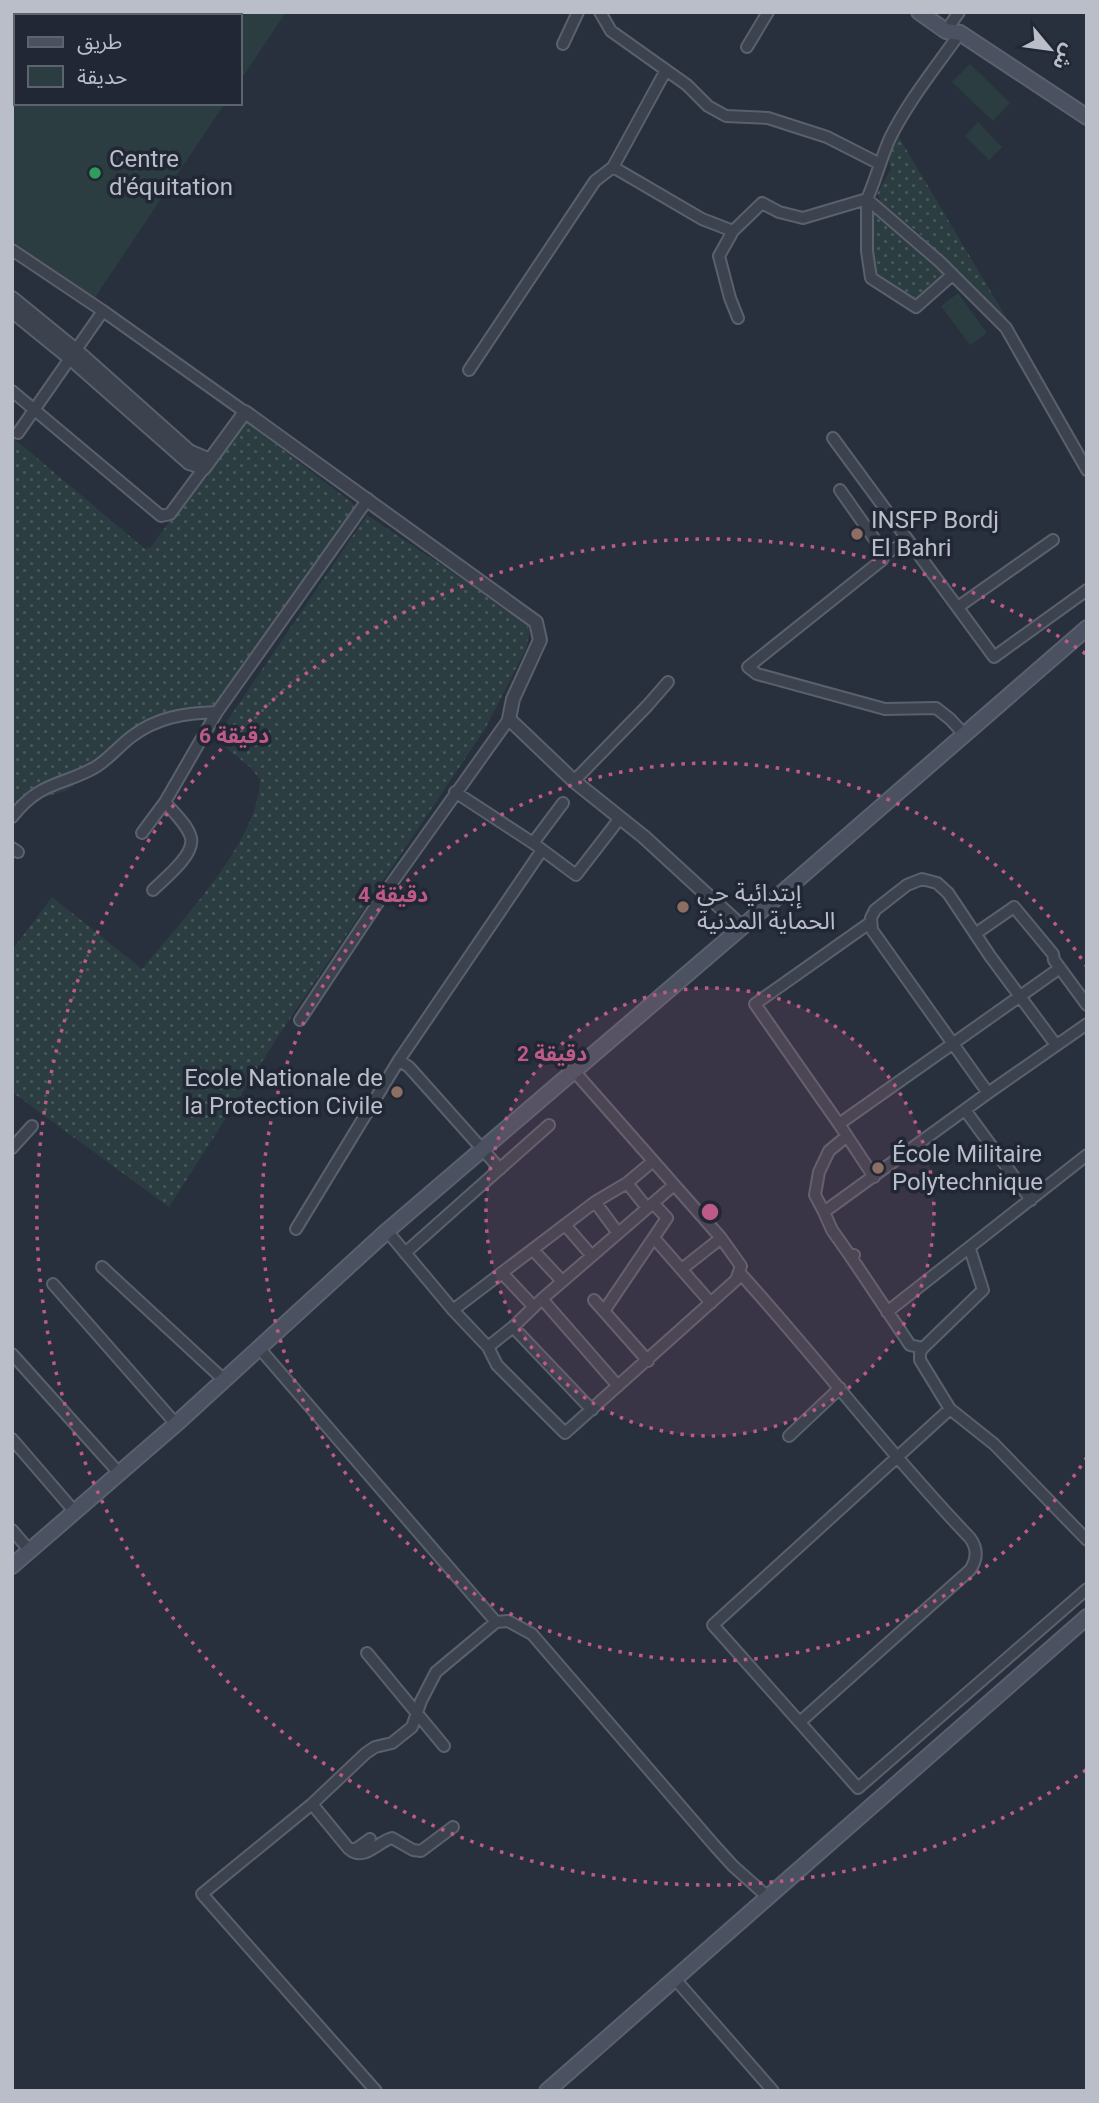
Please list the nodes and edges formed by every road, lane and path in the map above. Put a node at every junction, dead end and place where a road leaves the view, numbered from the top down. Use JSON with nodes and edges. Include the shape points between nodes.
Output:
{"nodes":[{"id":1,"x":578,"y":12,"type":"edge"},
{"id":2,"x":600,"y":12,"type":"edge"},
{"id":3,"x":768,"y":12,"type":"edge"},
{"id":4,"x":919,"y":12,"type":"edge"},
{"id":5,"x":959,"y":12,"type":"edge"},
{"id":6,"x":953,"y":32,"type":"junction"},
{"id":7,"x":563,"y":44,"type":"dead end"},
{"id":8,"x":747,"y":47,"type":"dead end"},
{"id":9,"x":666,"y":70,"type":"junction"},
{"id":10,"x":1087,"y":117,"type":"edge"},
{"id":11,"x":880,"y":164,"type":"junction"},
{"id":12,"x":613,"y":167,"type":"junction"},
{"id":13,"x":867,"y":199,"type":"junction"},
{"id":14,"x":733,"y":230,"type":"junction"},
{"id":15,"x":12,"y":250,"type":"edge"},
{"id":16,"x":951,"y":276,"type":"junction"},
{"id":17,"x":12,"y":298,"type":"edge"},
{"id":18,"x":12,"y":311,"type":"edge"},
{"id":19,"x":103,"y":311,"type":"junction"},
{"id":20,"x":738,"y":318,"type":"dead end"},
{"id":21,"x":74,"y":355,"type":"junction"},
{"id":22,"x":469,"y":370,"type":"dead end"},
{"id":23,"x":12,"y":391,"type":"edge"},
{"id":24,"x":35,"y":409,"type":"junction"},
{"id":25,"x":244,"y":412,"type":"junction"},
{"id":26,"x":18,"y":433,"type":"dead end"},
{"id":27,"x":833,"y":438,"type":"dead end"},
{"id":28,"x":207,"y":464,"type":"junction"},
{"id":29,"x":1087,"y":470,"type":"edge"},
{"id":30,"x":840,"y":490,"type":"dead end"},
{"id":31,"x":368,"y":499,"type":"junction"},
{"id":32,"x":1053,"y":540,"type":"dead end"},
{"id":33,"x":908,"y":541,"type":"junction"},
{"id":34,"x":885,"y":554,"type":"junction"},
{"id":35,"x":1087,"y":590,"type":"edge"},
{"id":36,"x":958,"y":607,"type":"junction"},
{"id":37,"x":1087,"y":628,"type":"edge"},
{"id":38,"x":668,"y":682,"type":"dead end"},
{"id":39,"x":217,"y":712,"type":"junction"},
{"id":40,"x":509,"y":719,"type":"junction"},
{"id":41,"x":964,"y":734,"type":"junction"},
{"id":42,"x":574,"y":781,"type":"junction"},
{"id":43,"x":455,"y":792,"type":"junction"},
{"id":44,"x":165,"y":802,"type":"junction"},
{"id":45,"x":563,"y":803,"type":"dead end"},
{"id":46,"x":12,"y":817,"type":"edge"},
{"id":47,"x":620,"y":818,"type":"junction"},
{"id":48,"x":142,"y":833,"type":"dead end"},
{"id":49,"x":538,"y":847,"type":"junction"},
{"id":50,"x":153,"y":890,"type":"dead end"},
{"id":51,"x":871,"y":922,"type":"junction"},
{"id":52,"x":743,"y":927,"type":"junction"},
{"id":53,"x":975,"y":934,"type":"junction"},
{"id":54,"x":1059,"y":968,"type":"junction"},
{"id":55,"x":1018,"y":995,"type":"junction"},
{"id":56,"x":1087,"y":1004,"type":"edge"},
{"id":57,"x":300,"y":1020,"type":"dead end"},
{"id":58,"x":1087,"y":1024,"type":"edge"},
{"id":59,"x":952,"y":1042,"type":"junction"},
{"id":60,"x":1056,"y":1045,"type":"junction"},
{"id":61,"x":399,"y":1060,"type":"junction"},
{"id":62,"x":574,"y":1071,"type":"junction"},
{"id":63,"x":988,"y":1093,"type":"junction"},
{"id":64,"x":965,"y":1110,"type":"junction"},
{"id":65,"x":839,"y":1124,"type":"junction"},
{"id":66,"x":549,"y":1125,"type":"dead end"},
{"id":67,"x":32,"y":1126,"type":"dead end"},
{"id":68,"x":847,"y":1136,"type":"junction"},
{"id":69,"x":12,"y":1148,"type":"edge"},
{"id":70,"x":482,"y":1149,"type":"junction"},
{"id":71,"x":1087,"y":1155,"type":"edge"},
{"id":72,"x":652,"y":1162,"type":"junction"},
{"id":73,"x":500,"y":1169,"type":"junction"},
{"id":74,"x":874,"y":1177,"type":"junction"},
{"id":75,"x":627,"y":1183,"type":"junction"},
{"id":76,"x":674,"y":1185,"type":"junction"},
{"id":77,"x":1031,"y":1200,"type":"junction"},
{"id":78,"x":595,"y":1202,"type":"junction"},
{"id":79,"x":650,"y":1206,"type":"junction"},
{"id":80,"x":824,"y":1212,"type":"junction"},
{"id":81,"x":565,"y":1225,"type":"junction"},
{"id":82,"x":296,"y":1229,"type":"dead end"},
{"id":83,"x":387,"y":1231,"type":"junction"},
{"id":84,"x":618,"y":1233,"type":"junction"},
{"id":85,"x":654,"y":1238,"type":"junction"},
{"id":86,"x":721,"y":1238,"type":"junction"},
{"id":87,"x":970,"y":1249,"type":"junction"},
{"id":88,"x":533,"y":1250,"type":"junction"},
{"id":89,"x":405,"y":1254,"type":"junction"},
{"id":90,"x":592,"y":1255,"type":"junction"},
{"id":91,"x":102,"y":1267,"type":"dead end"},
{"id":92,"x":682,"y":1269,"type":"junction"},
{"id":93,"x":739,"y":1272,"type":"junction"},
{"id":94,"x":502,"y":1273,"type":"junction"},
{"id":95,"x":562,"y":1281,"type":"junction"},
{"id":96,"x":53,"y":1284,"type":"dead end"},
{"id":97,"x":594,"y":1300,"type":"dead end"},
{"id":98,"x":538,"y":1303,"type":"junction"},
{"id":99,"x":711,"y":1303,"type":"junction"},
{"id":100,"x":453,"y":1310,"type":"junction"},
{"id":101,"x":604,"y":1311,"type":"junction"},
{"id":102,"x":887,"y":1312,"type":"junction"},
{"id":103,"x":513,"y":1327,"type":"junction"},
{"id":104,"x":488,"y":1347,"type":"junction"},
{"id":105,"x":923,"y":1348,"type":"junction"},
{"id":106,"x":260,"y":1349,"type":"junction"},
{"id":107,"x":12,"y":1354,"type":"edge"},
{"id":108,"x":648,"y":1360,"type":"junction"},
{"id":109,"x":223,"y":1379,"type":"junction"},
{"id":110,"x":618,"y":1386,"type":"junction"},
{"id":111,"x":841,"y":1388,"type":"junction"},
{"id":112,"x":950,"y":1409,"type":"junction"},
{"id":113,"x":592,"y":1410,"type":"junction"},
{"id":114,"x":176,"y":1424,"type":"junction"},
{"id":115,"x":789,"y":1436,"type":"dead end"},
{"id":116,"x":12,"y":1439,"type":"edge"},
{"id":117,"x":897,"y":1457,"type":"junction"},
{"id":118,"x":119,"y":1473,"type":"junction"},
{"id":119,"x":74,"y":1511,"type":"junction"},
{"id":120,"x":12,"y":1530,"type":"edge"},
{"id":121,"x":1087,"y":1540,"type":"edge"},
{"id":122,"x":30,"y":1551,"type":"junction"},
{"id":123,"x":12,"y":1566,"type":"edge"},
{"id":124,"x":1087,"y":1589,"type":"edge"},
{"id":125,"x":1087,"y":1617,"type":"edge"},
{"id":126,"x":496,"y":1622,"type":"junction"},
{"id":127,"x":367,"y":1653,"type":"dead end"},
{"id":128,"x":417,"y":1715,"type":"junction"},
{"id":129,"x":800,"y":1722,"type":"junction"},
{"id":130,"x":444,"y":1746,"type":"dead end"},
{"id":131,"x":312,"y":1804,"type":"junction"},
{"id":132,"x":453,"y":1827,"type":"dead end"},
{"id":133,"x":370,"y":1839,"type":"dead end"},
{"id":134,"x":349,"y":1849,"type":"junction"},
{"id":135,"x":769,"y":1898,"type":"junction"},
{"id":136,"x":676,"y":1979,"type":"junction"},
{"id":137,"x":376,"y":2091,"type":"edge"},
{"id":138,"x":547,"y":2091,"type":"edge"},
{"id":139,"x":773,"y":2091,"type":"edge"}],
"edges":[{"from":1,"to":7,"type":"street"},
{"from":2,"to":9,"type":"street","via":[[611,31]]},
{"from":3,"to":8,"type":"street"},
{"from":4,"to":6,"type":"main road"},
{"from":5,"to":6,"type":"street"},
{"from":6,"to":10,"type":"main road"},
{"from":6,"to":11,"type":"street","via":[[902,116]]},
{"from":9,"to":11,"type":"street","via":[[726,116],[768,118],[827,137]]},
{"from":9,"to":12,"type":"street"},
{"from":11,"to":13,"type":"street"},
{"from":12,"to":14,"type":"street","via":[[702,219]]},
{"from":12,"to":22,"type":"street","via":[[595,181]]},
{"from":13,"to":14,"type":"street","via":[[803,218],[762,204]]},
{"from":13,"to":16,"type":"street"},
{"from":13,"to":16,"type":"street","via":[[871,278],[916,307]]},
{"from":14,"to":20,"type":"street","via":[[719,256]]},
{"from":15,"to":19,"type":"street"},
{"from":16,"to":29,"type":"street","via":[[1006,328]]},
{"from":17,"to":21,"type":"street"},
{"from":18,"to":21,"type":"street"},
{"from":19,"to":21,"type":"street"},
{"from":19,"to":25,"type":"street"},
{"from":21,"to":24,"type":"street"},
{"from":21,"to":28,"type":"street"},
{"from":23,"to":24,"type":"street"},
{"from":24,"to":26,"type":"street"},
{"from":24,"to":28,"type":"street","via":[[161,516],[170,514]]},
{"from":25,"to":28,"type":"street"},
{"from":25,"to":31,"type":"street"},
{"from":27,"to":33,"type":"street"},
{"from":30,"to":34,"type":"street"},
{"from":31,"to":39,"type":"street"},
{"from":31,"to":40,"type":"street","via":[[536,622],[540,640],[513,699]]},
{"from":32,"to":36,"type":"street"},
{"from":33,"to":34,"type":"street"},
{"from":33,"to":36,"type":"street"},
{"from":34,"to":41,"type":"street","via":[[748,664],[749,669],[885,709],[936,708]]},
{"from":35,"to":36,"type":"street","via":[[994,657]]},
{"from":37,"to":41,"type":"main road"},
{"from":38,"to":42,"type":"street"},
{"from":39,"to":44,"type":"street"},
{"from":39,"to":46,"type":"street","via":[[183,713],[160,720],[94,768],[40,789]]},
{"from":40,"to":42,"type":"street"},
{"from":40,"to":43,"type":"street"},
{"from":41,"to":52,"type":"main road"},
{"from":42,"to":47,"type":"street"},
{"from":43,"to":49,"type":"street"},
{"from":43,"to":57,"type":"street"},
{"from":44,"to":48,"type":"street"},
{"from":44,"to":50,"type":"street","via":[[191,836],[191,844],[186,856]]},
{"from":45,"to":49,"type":"street"},
{"from":47,"to":49,"type":"street","via":[[576,876]]},
{"from":47,"to":52,"type":"street"},
{"from":49,"to":61,"type":"street"},
{"from":51,"to":53,"type":"street","via":[[878,907],[907,885],[930,880],[943,887]]},
{"from":51,"to":59,"type":"street","via":[[875,937]]},
{"from":51,"to":65,"type":"street","via":[[755,1004]]},
{"from":52,"to":62,"type":"main road"},
{"from":53,"to":54,"type":"street","via":[[1016,906]]},
{"from":53,"to":55,"type":"street"},
{"from":54,"to":55,"type":"street"},
{"from":54,"to":56,"type":"street"},
{"from":55,"to":59,"type":"street"},
{"from":55,"to":60,"type":"street"},
{"from":58,"to":60,"type":"street"},
{"from":59,"to":63,"type":"street"},
{"from":59,"to":65,"type":"street"},
{"from":60,"to":63,"type":"street"},
{"from":61,"to":70,"type":"street"},
{"from":61,"to":82,"type":"street"},
{"from":62,"to":70,"type":"main road"},
{"from":62,"to":72,"type":"street"},
{"from":63,"to":64,"type":"street"},
{"from":64,"to":74,"type":"street"},
{"from":64,"to":77,"type":"street"},
{"from":65,"to":68,"type":"street"},
{"from":66,"to":73,"type":"street"},
{"from":67,"to":69,"type":"street"},
{"from":68,"to":74,"type":"street"},
{"from":68,"to":80,"type":"street","via":[[829,1151],[818,1172],[815,1195]]},
{"from":70,"to":73,"type":"street"},
{"from":70,"to":83,"type":"main road"},
{"from":71,"to":77,"type":"street"},
{"from":72,"to":75,"type":"street"},
{"from":72,"to":76,"type":"street"},
{"from":73,"to":89,"type":"street"},
{"from":74,"to":80,"type":"street"},
{"from":75,"to":78,"type":"street"},
{"from":75,"to":79,"type":"street"},
{"from":76,"to":79,"type":"street"},
{"from":76,"to":86,"type":"street"},
{"from":77,"to":87,"type":"street"},
{"from":78,"to":81,"type":"street"},
{"from":78,"to":84,"type":"street"},
{"from":79,"to":84,"type":"street"},
{"from":79,"to":85,"type":"street","via":[[667,1217]]},
{"from":80,"to":102,"type":"street"},
{"from":81,"to":88,"type":"street"},
{"from":81,"to":90,"type":"street"},
{"from":83,"to":89,"type":"street"},
{"from":83,"to":106,"type":"main road"},
{"from":84,"to":90,"type":"street"},
{"from":85,"to":92,"type":"street"},
{"from":85,"to":101,"type":"street"},
{"from":86,"to":92,"type":"street"},
{"from":86,"to":93,"type":"street","via":[[741,1266]]},
{"from":87,"to":102,"type":"street"},
{"from":87,"to":105,"type":"street","via":[[983,1290]]},
{"from":88,"to":94,"type":"street"},
{"from":88,"to":95,"type":"street"},
{"from":89,"to":100,"type":"street"},
{"from":90,"to":95,"type":"street"},
{"from":91,"to":109,"type":"street"},
{"from":92,"to":99,"type":"street"},
{"from":93,"to":99,"type":"street"},
{"from":93,"to":111,"type":"street"},
{"from":94,"to":98,"type":"street"},
{"from":94,"to":100,"type":"street"},
{"from":95,"to":98,"type":"street"},
{"from":96,"to":114,"type":"street"},
{"from":97,"to":101,"type":"street"},
{"from":98,"to":103,"type":"street"},
{"from":98,"to":110,"type":"street"},
{"from":99,"to":108,"type":"street"},
{"from":100,"to":104,"type":"street"},
{"from":101,"to":108,"type":"street"},
{"from":102,"to":105,"type":"street","via":[[910,1345]]},
{"from":103,"to":104,"type":"street"},
{"from":103,"to":113,"type":"street"},
{"from":104,"to":113,"type":"street","via":[[497,1365],[565,1433]]},
{"from":105,"to":112,"type":"street","via":[[920,1360]]},
{"from":106,"to":109,"type":"main road"},
{"from":106,"to":126,"type":"street"},
{"from":107,"to":118,"type":"street"},
{"from":108,"to":110,"type":"street"},
{"from":109,"to":114,"type":"main road"},
{"from":110,"to":113,"type":"street"},
{"from":111,"to":115,"type":"street"},
{"from":111,"to":117,"type":"street"},
{"from":112,"to":117,"type":"street"},
{"from":112,"to":121,"type":"street","via":[[994,1444]]},
{"from":114,"to":118,"type":"main road"},
{"from":116,"to":119,"type":"street"},
{"from":117,"to":129,"type":"street","via":[[970,1538],[975,1562]]},
{"from":117,"to":129,"type":"street","via":[[713,1625]]},
{"from":118,"to":119,"type":"main road"},
{"from":119,"to":122,"type":"main road"},
{"from":120,"to":122,"type":"street"},
{"from":122,"to":123,"type":"main road"},
{"from":124,"to":129,"type":"street","via":[[858,1788]]},
{"from":125,"to":135,"type":"main road"},
{"from":126,"to":128,"type":"street","via":[[436,1672]]},
{"from":126,"to":135,"type":"street","via":[[508,1620],[533,1634],[723,1856]]},
{"from":127,"to":128,"type":"street"},
{"from":128,"to":130,"type":"street"},
{"from":128,"to":131,"type":"street","via":[[412,1727],[396,1741],[366,1753]]},
{"from":131,"to":134,"type":"street"},
{"from":131,"to":137,"type":"street","via":[[202,1894]]},
{"from":132,"to":134,"type":"street","via":[[421,1851],[392,1838],[363,1854]]},
{"from":133,"to":134,"type":"street"},
{"from":135,"to":136,"type":"main road"},
{"from":136,"to":138,"type":"main road"},
{"from":136,"to":139,"type":"street"}]}
